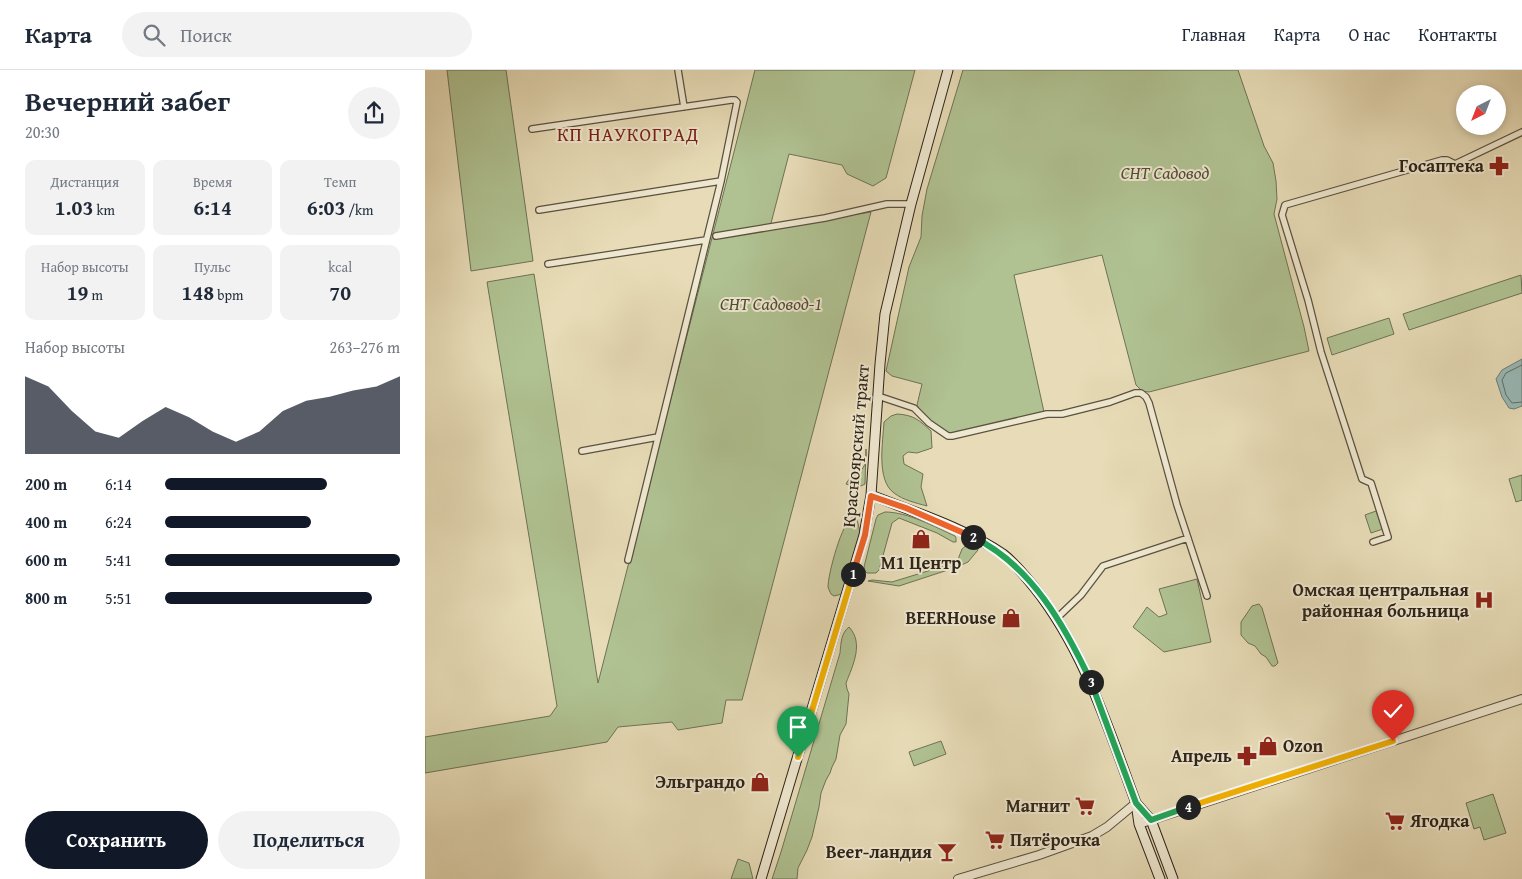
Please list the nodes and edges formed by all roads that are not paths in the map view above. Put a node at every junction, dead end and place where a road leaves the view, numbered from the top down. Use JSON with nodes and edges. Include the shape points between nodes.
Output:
{"nodes":[{"id":1,"x":677,"y":70,"type":"edge"},
{"id":2,"x":948,"y":70,"type":"edge"},
{"id":3,"x":684,"y":107,"type":"junction"},
{"id":4,"x":532,"y":129,"type":"dead end"},
{"id":5,"x":1522,"y":132,"type":"edge"},
{"id":6,"x":721,"y":181,"type":"junction"},
{"id":7,"x":911,"y":204,"type":"junction"},
{"id":8,"x":539,"y":210,"type":"dead end"},
{"id":9,"x":716,"y":236,"type":"dead end"},
{"id":10,"x":706,"y":240,"type":"junction"},
{"id":11,"x":548,"y":264,"type":"dead end"},
{"id":12,"x":877,"y":396,"type":"junction"},
{"id":13,"x":658,"y":437,"type":"junction"},
{"id":14,"x":582,"y":451,"type":"dead end"},
{"id":15,"x":871,"y":496,"type":"junction"},
{"id":16,"x":1188,"y":538,"type":"junction"},
{"id":17,"x":1373,"y":542,"type":"dead end"},
{"id":18,"x":628,"y":560,"type":"dead end"},
{"id":19,"x":1207,"y":596,"type":"dead end"},
{"id":20,"x":1057,"y":618,"type":"junction"},
{"id":21,"x":1522,"y":699,"type":"edge"},
{"id":22,"x":1136,"y":803,"type":"junction"},
{"id":23,"x":1151,"y":820,"type":"junction"},
{"id":24,"x":1139,"y":824,"type":"junction"},
{"id":25,"x":761,"y":879,"type":"edge"},
{"id":26,"x":958,"y":879,"type":"edge"},
{"id":27,"x":1160,"y":879,"type":"edge"},
{"id":28,"x":1173,"y":879,"type":"edge"}],
"edges":[{"from":1,"to":3,"type":"street"},
{"from":2,"to":7,"type":"main road","name":"Красноярский тракт"},
{"from":3,"to":4,"type":"street"},
{"from":3,"to":6,"type":"street","via":[[731,100],[737,102]]},
{"from":5,"to":17,"type":"street","via":[[1455,164],[1442,160],[1285,205],[1283,216],[1321,352],[1362,479],[1371,483],[1388,537]]},
{"from":6,"to":8,"type":"street"},
{"from":6,"to":10,"type":"street"},
{"from":7,"to":9,"type":"street","via":[[887,204]]},
{"from":7,"to":12,"type":"main road","name":"Красноярский тракт","via":[[885,314]]},
{"from":10,"to":11,"type":"street"},
{"from":10,"to":13,"type":"street"},
{"from":12,"to":15,"type":"main road","name":"Красноярский тракт"},
{"from":12,"to":16,"type":"street","via":[[914,408],[929,423],[952,436],[1047,414],[1062,414],[1141,393],[1149,402]]},
{"from":13,"to":14,"type":"street"},
{"from":13,"to":18,"type":"street"},
{"from":15,"to":20,"type":"main road","via":[[965,533],[1005,556],[1023,573]]},
{"from":15,"to":25,"type":"main road","name":"Красноярский тракт","via":[[865,535]]},
{"from":16,"to":19,"type":"street"},
{"from":16,"to":20,"type":"street","via":[[1103,566]]},
{"from":20,"to":22,"type":"main road","via":[[1090,681]]},
{"from":21,"to":23,"type":"street"},
{"from":22,"to":23,"type":"main road"},
{"from":22,"to":24,"type":"main road"},
{"from":22,"to":26,"type":"street","via":[[1092,836]]},
{"from":23,"to":24,"type":"street"},
{"from":23,"to":28,"type":"main road"},
{"from":24,"to":27,"type":"main road"}]}
